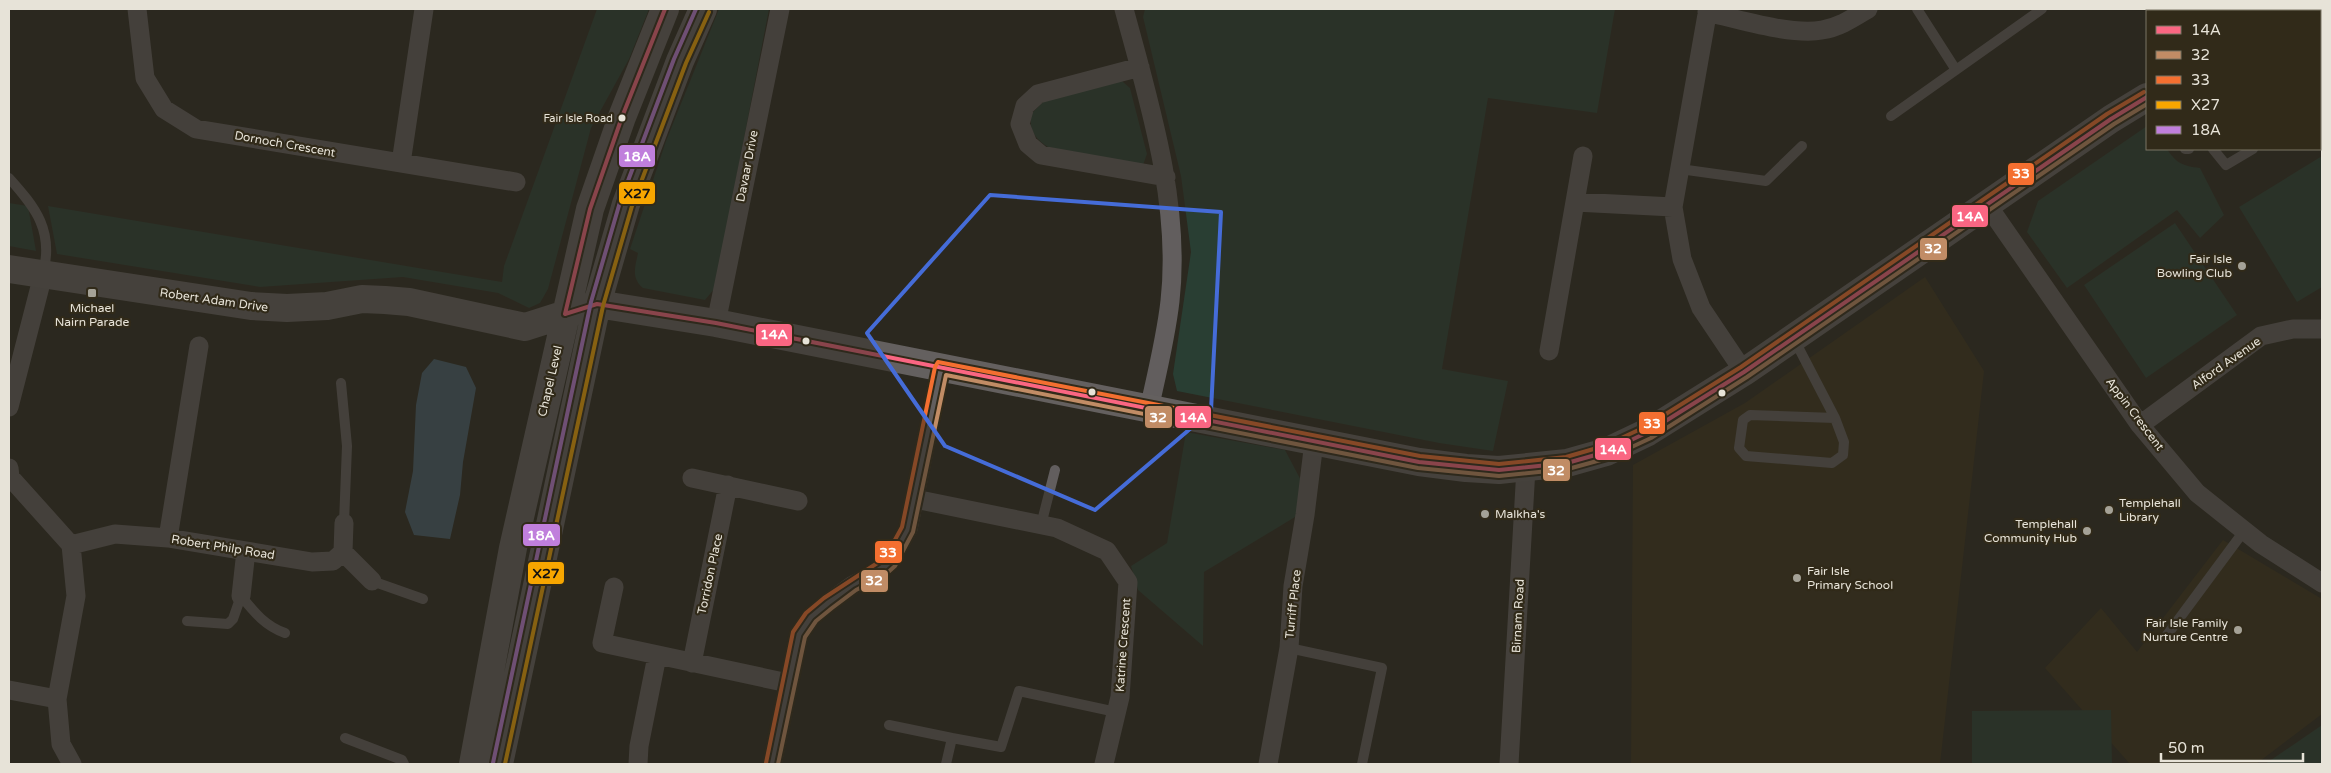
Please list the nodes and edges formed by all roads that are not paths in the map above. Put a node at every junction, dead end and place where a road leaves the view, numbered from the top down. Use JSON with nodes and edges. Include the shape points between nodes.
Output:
{"nodes":[{"id":1,"x":137,"y":9,"type":"edge"},
{"id":2,"x":424,"y":9,"type":"edge"},
{"id":3,"x":665,"y":9,"type":"edge"},
{"id":4,"x":703,"y":9,"type":"edge"},
{"id":5,"x":780,"y":9,"type":"edge"},
{"id":6,"x":1124,"y":9,"type":"edge"},
{"id":7,"x":1868,"y":9,"type":"edge"},
{"id":8,"x":1917,"y":9,"type":"edge"},
{"id":9,"x":2042,"y":9,"type":"edge"},
{"id":10,"x":1707,"y":11,"type":"edge"},
{"id":11,"x":1140,"y":67,"type":"junction"},
{"id":12,"x":1956,"y":70,"type":"junction"},
{"id":13,"x":2146,"y":99,"type":"edge"},
{"id":14,"x":1891,"y":116,"type":"dead end"},
{"id":15,"x":1802,"y":146,"type":"dead end"},
{"id":16,"x":2213,"y":150,"type":"edge"},
{"id":17,"x":2251,"y":150,"type":"edge"},
{"id":18,"x":1583,"y":156,"type":"dead end"},
{"id":19,"x":401,"y":163,"type":"junction"},
{"id":20,"x":1680,"y":169,"type":"junction"},
{"id":21,"x":1166,"y":177,"type":"junction"},
{"id":22,"x":9,"y":178,"type":"edge"},
{"id":23,"x":516,"y":182,"type":"dead end"},
{"id":24,"x":1575,"y":202,"type":"junction"},
{"id":25,"x":1988,"y":206,"type":"junction"},
{"id":26,"x":1673,"y":207,"type":"junction"},
{"id":27,"x":9,"y":269,"type":"edge"},
{"id":28,"x":43,"y":275,"type":"junction"},
{"id":29,"x":597,"y":304,"type":"junction"},
{"id":30,"x":565,"y":314,"type":"junction"},
{"id":31,"x":716,"y":323,"type":"junction"},
{"id":32,"x":2322,"y":329,"type":"edge"},
{"id":33,"x":1794,"y":338,"type":"junction"},
{"id":34,"x":199,"y":346,"type":"dead end"},
{"id":35,"x":1549,"y":351,"type":"dead end"},
{"id":36,"x":15,"y":355,"type":"edge"},
{"id":37,"x":941,"y":368,"type":"junction"},
{"id":38,"x":1744,"y":372,"type":"junction"},
{"id":39,"x":341,"y":383,"type":"dead end"},
{"id":40,"x":9,"y":407,"type":"edge"},
{"id":41,"x":1149,"y":409,"type":"junction"},
{"id":42,"x":1835,"y":418,"type":"junction"},
{"id":43,"x":2140,"y":425,"type":"junction"},
{"id":44,"x":1314,"y":442,"type":"junction"},
{"id":45,"x":1526,"y":468,"type":"junction"},
{"id":46,"x":1055,"y":470,"type":"dead end"},
{"id":47,"x":9,"y":474,"type":"edge"},
{"id":48,"x":692,"y":478,"type":"dead end"},
{"id":49,"x":728,"y":486,"type":"junction"},
{"id":50,"x":798,"y":500,"type":"dead end"},
{"id":51,"x":915,"y":500,"type":"junction"},
{"id":52,"x":344,"y":523,"type":"joint"},
{"id":53,"x":1042,"y":525,"type":"junction"},
{"id":54,"x":2244,"y":530,"type":"junction"},
{"id":55,"x":168,"y":538,"type":"junction"},
{"id":56,"x":71,"y":545,"type":"junction"},
{"id":57,"x":246,"y":551,"type":"junction"},
{"id":58,"x":343,"y":552,"type":"junction"},
{"id":59,"x":372,"y":581,"type":"joint"},
{"id":60,"x":2322,"y":583,"type":"edge"},
{"id":61,"x":614,"y":587,"type":"dead end"},
{"id":62,"x":241,"y":596,"type":"junction"},
{"id":63,"x":423,"y":599,"type":"dead end"},
{"id":64,"x":187,"y":621,"type":"dead end"},
{"id":65,"x":285,"y":633,"type":"dead end"},
{"id":66,"x":2167,"y":635,"type":"dead end"},
{"id":67,"x":1289,"y":648,"type":"junction"},
{"id":68,"x":657,"y":656,"type":"junction"},
{"id":69,"x":692,"y":662,"type":"junction"},
{"id":70,"x":788,"y":683,"type":"junction"},
{"id":71,"x":9,"y":690,"type":"edge"},
{"id":72,"x":57,"y":699,"type":"junction"},
{"id":73,"x":1116,"y":712,"type":"junction"},
{"id":74,"x":889,"y":725,"type":"dead end"},
{"id":75,"x":345,"y":738,"type":"dead end"},
{"id":76,"x":952,"y":738,"type":"junction"},
{"id":77,"x":72,"y":764,"type":"edge"},
{"id":78,"x":404,"y":764,"type":"edge"},
{"id":79,"x":473,"y":764,"type":"edge"},
{"id":80,"x":499,"y":764,"type":"edge"},
{"id":81,"x":638,"y":764,"type":"edge"},
{"id":82,"x":772,"y":764,"type":"edge"},
{"id":83,"x":946,"y":764,"type":"edge"},
{"id":84,"x":1104,"y":764,"type":"edge"},
{"id":85,"x":1268,"y":764,"type":"edge"},
{"id":86,"x":1362,"y":764,"type":"edge"},
{"id":87,"x":1509,"y":764,"type":"edge"}],
"edges":[{"from":1,"to":19,"type":"street","name":"Dornoch Crescent","via":[[145,78],[164,109],[196,129]]},
{"from":2,"to":19,"type":"street"},
{"from":3,"to":30,"type":"street","name":"Chapel Level","via":[[590,209]]},
{"from":4,"to":29,"type":"street","via":[[626,204]]},
{"from":5,"to":31,"type":"street","name":"Davaar Drive"},
{"from":6,"to":11,"type":"street"},
{"from":7,"to":10,"type":"street","via":[[1847,22],[1821,31],[1794,30]]},
{"from":8,"to":12,"type":"lane"},
{"from":9,"to":12,"type":"lane"},
{"from":10,"to":20,"type":"street"},
{"from":11,"to":21,"type":"street"},
{"from":11,"to":21,"type":"street","via":[[1038,94],[1025,106],[1020,124],[1028,144],[1040,155]]},
{"from":12,"to":14,"type":"lane"},
{"from":13,"to":25,"type":"street"},
{"from":15,"to":20,"type":"lane","via":[[1766,181]]},
{"from":16,"to":17,"type":"lane","via":[[2226,165]]},
{"from":18,"to":24,"type":"street"},
{"from":19,"to":23,"type":"street","name":"Dornoch Crescent"},
{"from":20,"to":26,"type":"street"},
{"from":21,"to":41,"type":"street","via":[[1172,260],[1170,300]]},
{"from":22,"to":28,"type":"lane","via":[[37,212],[45,232],[47,258]]},
{"from":24,"to":26,"type":"street"},
{"from":24,"to":35,"type":"street"},
{"from":25,"to":33,"type":"street"},
{"from":25,"to":43,"type":"street","name":"Appin Crescent"},
{"from":26,"to":38,"type":"street","via":[[1682,259],[1702,308]]},
{"from":27,"to":28,"type":"street","name":"Robert Adam Drive"},
{"from":28,"to":30,"type":"street","name":"Robert Adam Drive","via":[[251,306],[287,308],[385,300],[525,326]]},
{"from":28,"to":36,"type":"street"},
{"from":29,"to":30,"type":"street","name":"Robert Adam Drive"},
{"from":29,"to":31,"type":"street"},
{"from":29,"to":80,"type":"street"},
{"from":30,"to":79,"type":"street","name":"Chapel Level","via":[[513,548]]},
{"from":31,"to":37,"type":"street"},
{"from":32,"to":43,"type":"street","name":"Alford Avenue","via":[[2293,329],[2261,336]]},
{"from":33,"to":38,"type":"street"},
{"from":33,"to":42,"type":"lane"},
{"from":34,"to":55,"type":"street"},
{"from":36,"to":40,"type":"street"},
{"from":37,"to":41,"type":"street"},
{"from":37,"to":51,"type":"street"},
{"from":38,"to":45,"type":"street","via":[[1648,432],[1606,452],[1567,463]]},
{"from":39,"to":52,"type":"lane","via":[[347,446]]},
{"from":41,"to":44,"type":"street"},
{"from":42,"to":42,"type":"lane","via":[[1844,442],[1843,455],[1832,462],[1746,456],[1739,448],[1743,420],[1750,415]]},
{"from":43,"to":54,"type":"street","name":"Appin Crescent","via":[[2197,492]]},
{"from":44,"to":45,"type":"street","via":[[1466,468]]},
{"from":44,"to":67,"type":"street","name":"Turriff Place","via":[[1306,515],[1293,586]]},
{"from":45,"to":87,"type":"street","name":"Birnam Road"},
{"from":46,"to":53,"type":"lane"},
{"from":47,"to":56,"type":"street"},
{"from":48,"to":49,"type":"street"},
{"from":49,"to":50,"type":"street"},
{"from":49,"to":69,"type":"street","name":"Torridon Place"},
{"from":51,"to":53,"type":"street","name":"Katrine Crescent"},
{"from":51,"to":70,"type":"street","via":[[908,529],[890,562],[811,617],[799,635]]},
{"from":52,"to":58,"type":"street"},
{"from":53,"to":73,"type":"street","name":"Katrine Crescent","via":[[1057,528],[1108,551],[1128,582],[1120,697]]},
{"from":54,"to":60,"type":"street","name":"Appin Crescent"},
{"from":54,"to":66,"type":"lane"},
{"from":55,"to":56,"type":"street","name":"Robert Philp Road","via":[[115,534]]},
{"from":55,"to":57,"type":"street","name":"Robert Philp Road"},
{"from":56,"to":72,"type":"street","via":[[76,596]]},
{"from":57,"to":58,"type":"street","name":"Robert Philp Road","via":[[312,562],[333,560]]},
{"from":57,"to":62,"type":"street"},
{"from":58,"to":59,"type":"street"},
{"from":59,"to":63,"type":"lane"},
{"from":61,"to":68,"type":"street","via":[[602,644]]},
{"from":62,"to":64,"type":"lane","via":[[228,624]]},
{"from":62,"to":65,"type":"lane","via":[[272,629]]},
{"from":67,"to":85,"type":"street","name":"Turriff Place"},
{"from":67,"to":86,"type":"lane","via":[[1382,668]]},
{"from":68,"to":69,"type":"street"},
{"from":68,"to":81,"type":"street"},
{"from":69,"to":70,"type":"street"},
{"from":70,"to":82,"type":"street"},
{"from":71,"to":72,"type":"street"},
{"from":72,"to":77,"type":"street","via":[[61,744]]},
{"from":73,"to":76,"type":"lane","via":[[1019,691],[1001,747]]},
{"from":73,"to":84,"type":"street","name":"Katrine Crescent"},
{"from":74,"to":76,"type":"lane"},
{"from":75,"to":78,"type":"lane","via":[[402,760]]},
{"from":76,"to":83,"type":"lane"}]}
